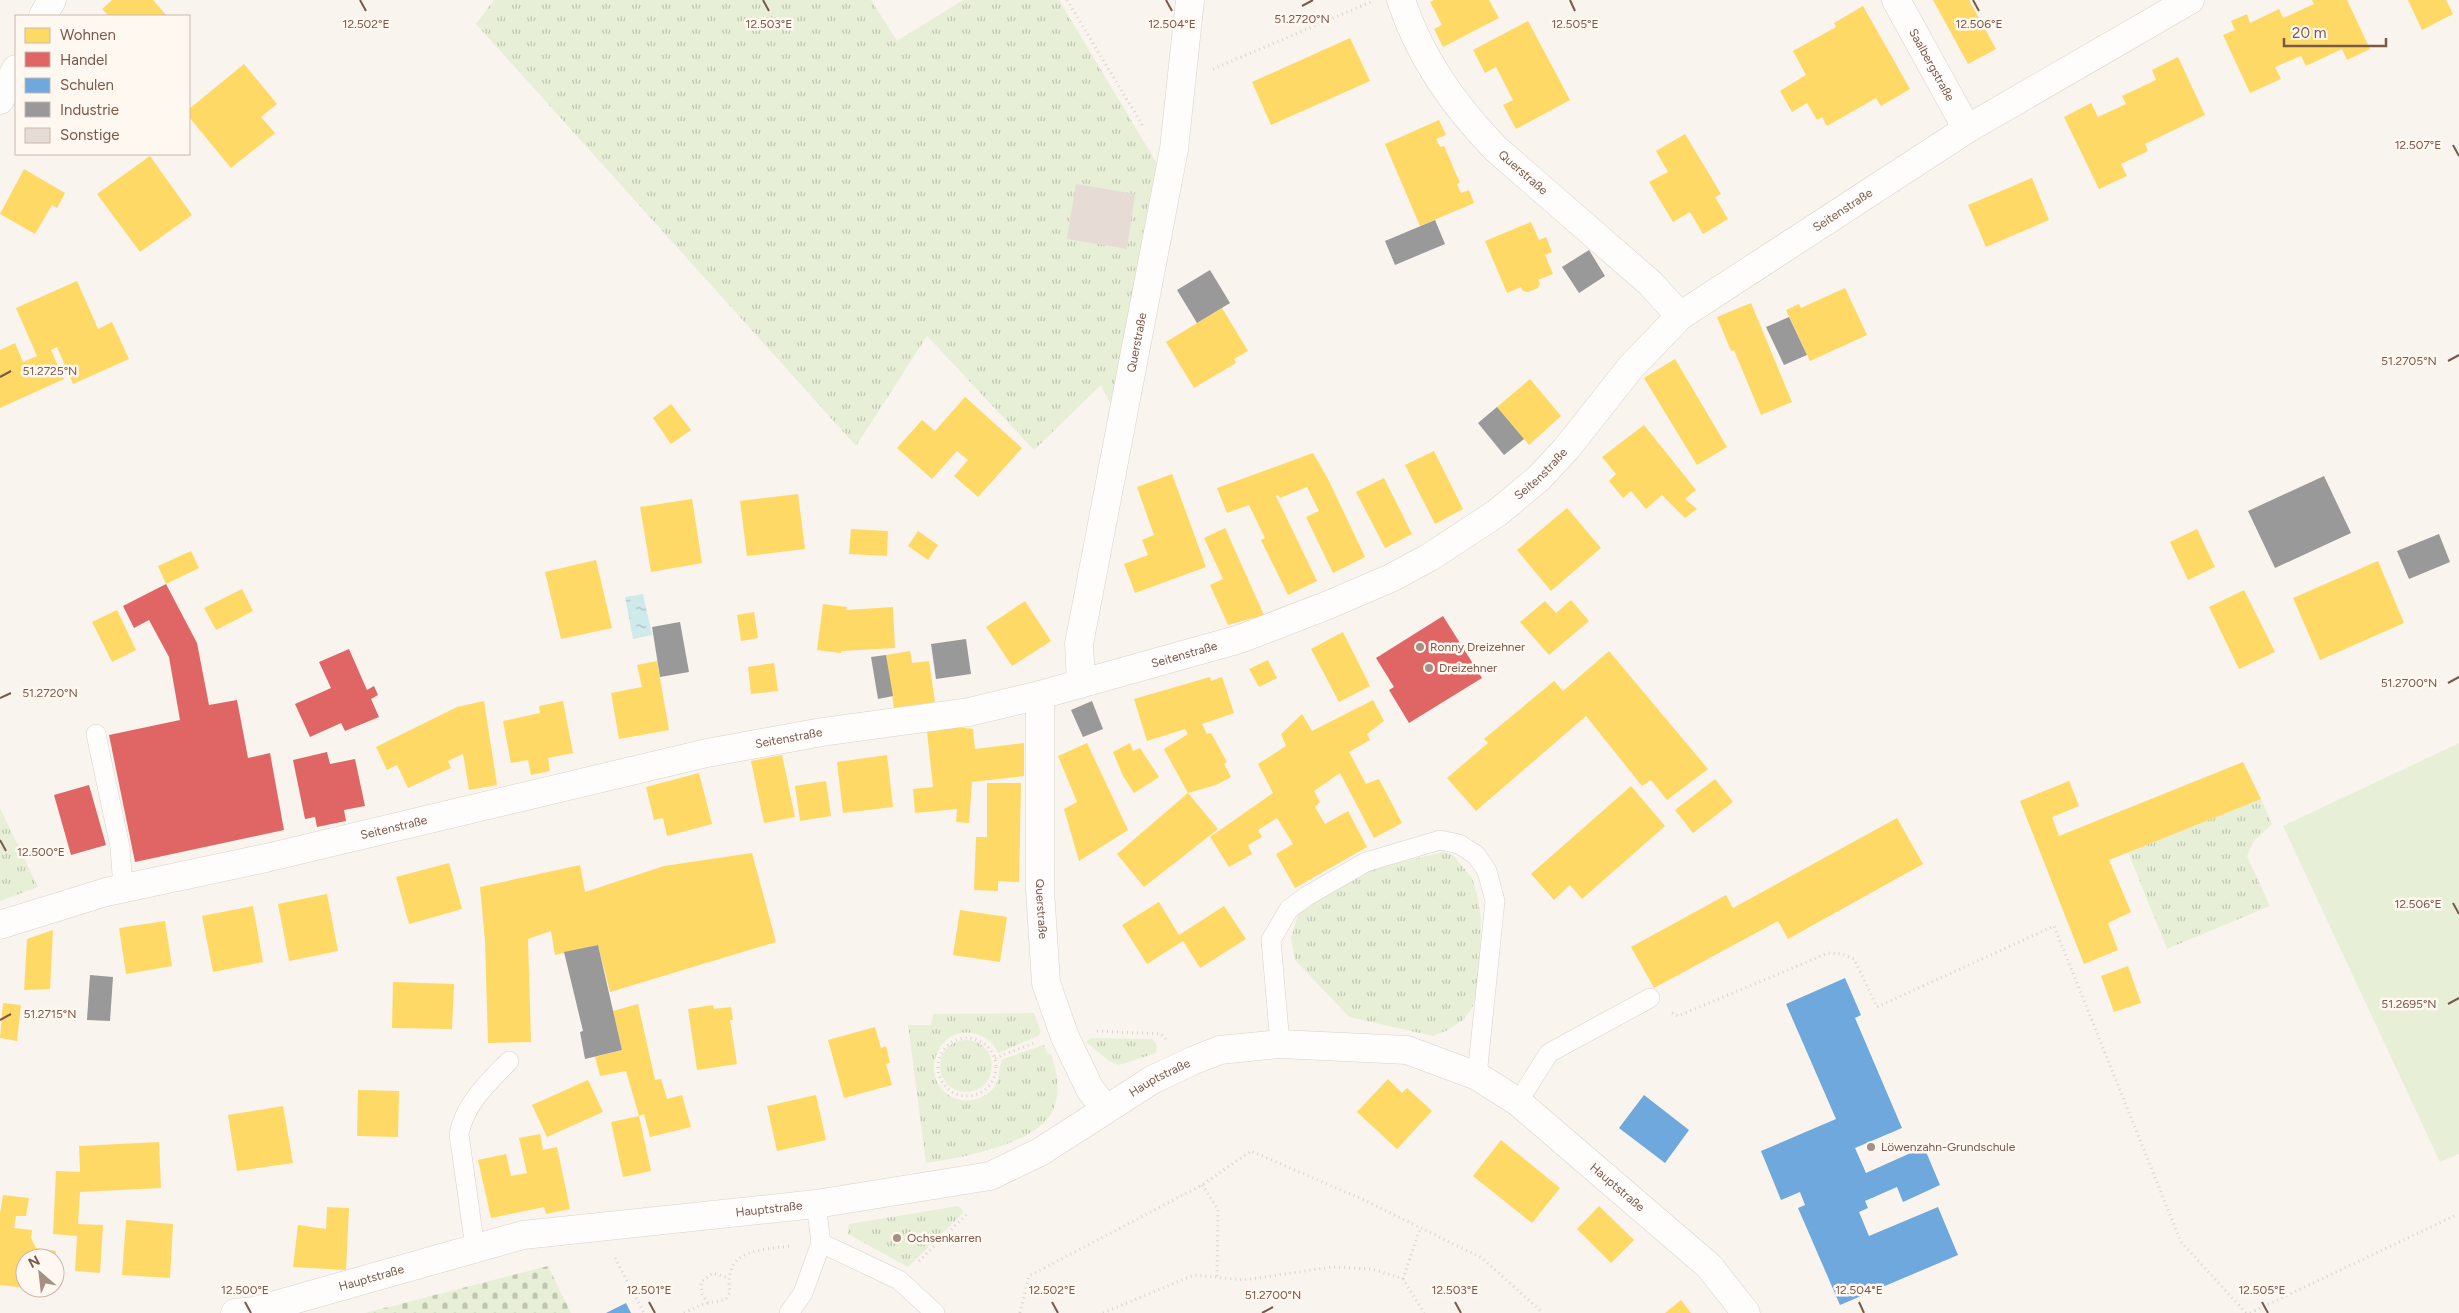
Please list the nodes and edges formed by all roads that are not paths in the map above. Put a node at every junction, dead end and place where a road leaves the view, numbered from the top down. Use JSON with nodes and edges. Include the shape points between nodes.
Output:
{"nodes":[{"id":1,"x":52,"y":0,"type":"edge"},
{"id":2,"x":1190,"y":0,"type":"edge"},
{"id":3,"x":1401,"y":0,"type":"edge"},
{"id":4,"x":1896,"y":0,"type":"edge"},
{"id":5,"x":2190,"y":0,"type":"edge"},
{"id":6,"x":44,"y":15,"type":"edge"},
{"id":7,"x":15,"y":71,"type":"edge"},
{"id":8,"x":0,"y":100,"type":"edge"},
{"id":9,"x":1966,"y":128,"type":"junction"},
{"id":10,"x":1680,"y":316,"type":"junction"},
{"id":11,"x":1081,"y":683,"type":"junction"},
{"id":12,"x":1040,"y":695,"type":"junction"},
{"id":13,"x":96,"y":734,"type":"dead end"},
{"id":14,"x":123,"y":888,"type":"junction"},
{"id":15,"x":0,"y":925,"type":"edge"},
{"id":16,"x":1650,"y":998,"type":"road end"},
{"id":17,"x":1280,"y":1044,"type":"junction"},
{"id":18,"x":510,"y":1061,"type":"dead end"},
{"id":19,"x":1477,"y":1076,"type":"junction"},
{"id":20,"x":1518,"y":1102,"type":"junction"},
{"id":21,"x":1105,"y":1109,"type":"junction"},
{"id":22,"x":816,"y":1204,"type":"junction"},
{"id":23,"x":821,"y":1243,"type":"junction"},
{"id":24,"x":475,"y":1248,"type":"junction"},
{"id":25,"x":235,"y":1313,"type":"edge"},
{"id":26,"x":789,"y":1313,"type":"edge"},
{"id":27,"x":935,"y":1313,"type":"edge"},
{"id":28,"x":1746,"y":1313,"type":"edge"}],
"edges":[{"from":1,"to":6,"type":"street"},
{"from":2,"to":11,"type":"street","name":"Querstraße","via":[[1174,149],[1079,644]]},
{"from":3,"to":10,"type":"street","name":"Querstraße","via":[[1427,59],[1449,96],[1473,125],[1650,283]]},
{"from":4,"to":9,"type":"street","name":"Saalbergstraße"},
{"from":5,"to":9,"type":"street","name":"Seitenstraße"},
{"from":7,"to":8,"type":"street"},
{"from":9,"to":10,"type":"street","name":"Seitenstraße"},
{"from":10,"to":11,"type":"street","name":"Seitenstraße","via":[[1631,366],[1539,478],[1466,536],[1391,578],[1320,609],[1240,639]]},
{"from":11,"to":12,"type":"street","name":"Seitenstraße"},
{"from":12,"to":14,"type":"street","name":"Seitenstraße","via":[[969,712],[707,752],[266,858]]},
{"from":12,"to":21,"type":"street","name":"Querstraße","via":[[1040,890],[1046,983],[1064,1035],[1090,1090]]},
{"from":13,"to":14,"type":"lane","via":[[120,847]]},
{"from":14,"to":15,"type":"street","name":"Seitenstraße"},
{"from":16,"to":20,"type":"lane","via":[[1550,1053]]},
{"from":17,"to":19,"type":"street","name":"Hauptstraße","via":[[1407,1050]]},
{"from":17,"to":19,"type":"lane","via":[[1271,940],[1289,909],[1366,862],[1440,840],[1459,844],[1476,855],[1487,871],[1495,901]]},
{"from":17,"to":21,"type":"street","name":"Hauptstraße","via":[[1220,1050],[1192,1060]]},
{"from":18,"to":24,"type":"lane","via":[[480,1091],[462,1118],[459,1134]]},
{"from":19,"to":20,"type":"street","name":"Hauptstraße"},
{"from":20,"to":28,"type":"street","name":"Hauptstraße","via":[[1709,1266]]},
{"from":21,"to":22,"type":"street","name":"Hauptstraße","via":[[1040,1152],[990,1176]]},
{"from":22,"to":23,"type":"lane"},
{"from":22,"to":24,"type":"street","name":"Hauptstraße","via":[[523,1235]]},
{"from":23,"to":26,"type":"lane","via":[[803,1293]]},
{"from":23,"to":27,"type":"lane","via":[[899,1280]]},
{"from":24,"to":25,"type":"street","name":"Hauptstraße","via":[[254,1311]]}]}
